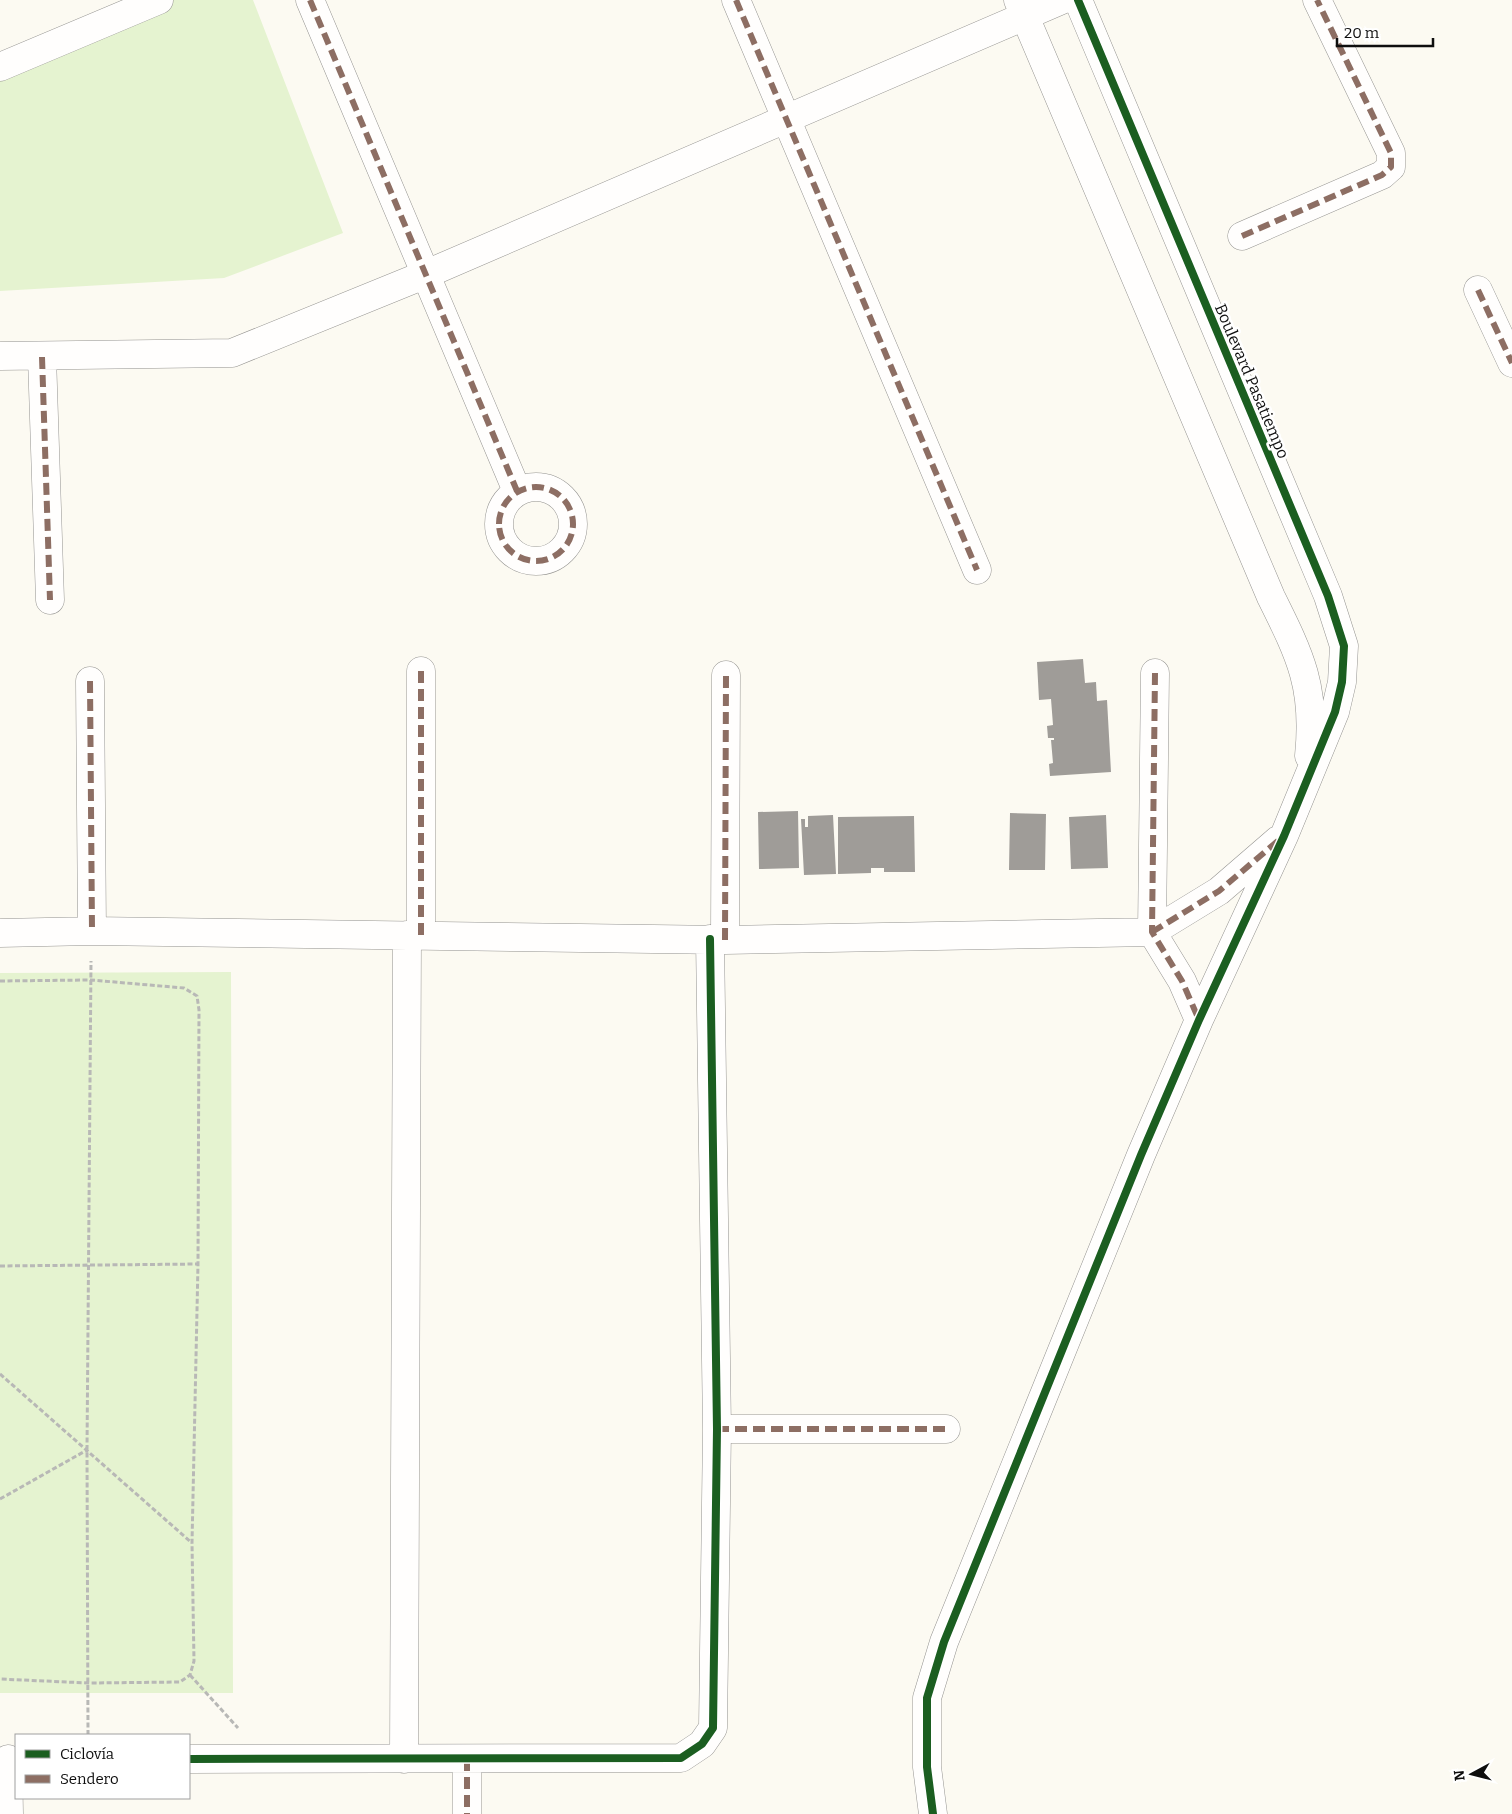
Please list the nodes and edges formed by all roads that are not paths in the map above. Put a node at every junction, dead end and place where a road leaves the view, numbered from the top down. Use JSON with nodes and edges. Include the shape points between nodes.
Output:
{"nodes":[{"id":1,"x":159,"y":0,"type":"edge"},
{"id":2,"x":310,"y":0,"type":"edge"},
{"id":3,"x":736,"y":0,"type":"edge"},
{"id":4,"x":1062,"y":0,"type":"edge"},
{"id":5,"x":1078,"y":0,"type":"edge"},
{"id":6,"x":1317,"y":0,"type":"edge"},
{"id":7,"x":1021,"y":8,"type":"edge"},
{"id":8,"x":0,"y":67,"type":"edge"},
{"id":9,"x":785,"y":118,"type":"junction"},
{"id":10,"x":1242,"y":236,"type":"dead end"},
{"id":11,"x":424,"y":275,"type":"junction"},
{"id":12,"x":1478,"y":290,"type":"dead end"},
{"id":13,"x":0,"y":356,"type":"edge"},
{"id":14,"x":42,"y":356,"type":"junction"},
{"id":15,"x":1512,"y":363,"type":"edge"},
{"id":16,"x":517,"y":491,"type":"dead end"},
{"id":17,"x":977,"y":570,"type":"dead end"},
{"id":18,"x":50,"y":600,"type":"dead end"},
{"id":19,"x":421,"y":671,"type":"dead end"},
{"id":20,"x":1155,"y":672,"type":"dead end"},
{"id":21,"x":726,"y":675,"type":"dead end"},
{"id":22,"x":90,"y":682,"type":"dead end"},
{"id":23,"x":1307,"y":778,"type":"junction"},
{"id":24,"x":1284,"y":836,"type":"junction"},
{"id":25,"x":92,"y":931,"type":"junction"},
{"id":26,"x":1152,"y":932,"type":"junction"},
{"id":27,"x":0,"y":933,"type":"edge"},
{"id":28,"x":414,"y":935,"type":"junction"},
{"id":29,"x":717,"y":939,"type":"junction"},
{"id":30,"x":1199,"y":1020,"type":"junction"},
{"id":31,"x":717,"y":1429,"type":"junction"},
{"id":32,"x":946,"y":1429,"type":"dead end"},
{"id":33,"x":8,"y":1759,"type":"edge"},
{"id":34,"x":190,"y":1759,"type":"edge"},
{"id":35,"x":404,"y":1759,"type":"junction"},
{"id":36,"x":467,"y":1759,"type":"junction"},
{"id":37,"x":8,"y":1814,"type":"edge"},
{"id":38,"x":468,"y":1814,"type":"edge"},
{"id":39,"x":933,"y":1814,"type":"edge"}],
"edges":[{"from":1,"to":8,"type":"street"},
{"from":2,"to":11,"type":"street"},
{"from":3,"to":9,"type":"street"},
{"from":4,"to":7,"type":"street"},
{"from":5,"to":23,"type":"street","name":"Boulevard Pasatiempo","via":[[1328,596],[1344,646],[1342,682],[1335,712]]},
{"from":6,"to":10,"type":"street","via":[[1391,153],[1391,167],[1382,175]]},
{"from":7,"to":9,"type":"street"},
{"from":7,"to":23,"type":"street","via":[[1271,597],[1296,647],[1308,686],[1312,726]]},
{"from":9,"to":11,"type":"street"},
{"from":9,"to":17,"type":"street"},
{"from":11,"to":14,"type":"street","via":[[232,353]]},
{"from":11,"to":16,"type":"street"},
{"from":12,"to":15,"type":"street"},
{"from":13,"to":14,"type":"street"},
{"from":14,"to":18,"type":"street"},
{"from":19,"to":28,"type":"street"},
{"from":20,"to":26,"type":"street"},
{"from":21,"to":29,"type":"street"},
{"from":22,"to":25,"type":"street"},
{"from":23,"to":24,"type":"street"},
{"from":24,"to":26,"type":"street","via":[[1219,891]]},
{"from":24,"to":30,"type":"street"},
{"from":25,"to":27,"type":"street"},
{"from":25,"to":28,"type":"street"},
{"from":26,"to":29,"type":"street"},
{"from":26,"to":30,"type":"street","via":[[1182,981]]},
{"from":28,"to":29,"type":"street"},
{"from":28,"to":35,"type":"street"},
{"from":29,"to":31,"type":"street"},
{"from":30,"to":39,"type":"street","via":[[944,1642],[927,1698],[927,1767]]},
{"from":31,"to":32,"type":"street"},
{"from":31,"to":36,"type":"street","via":[[715,1709],[713,1728],[702,1744],[681,1758]]},
{"from":33,"to":37,"type":"street"},
{"from":34,"to":35,"type":"street"},
{"from":35,"to":36,"type":"street"},
{"from":36,"to":38,"type":"street"}]}
